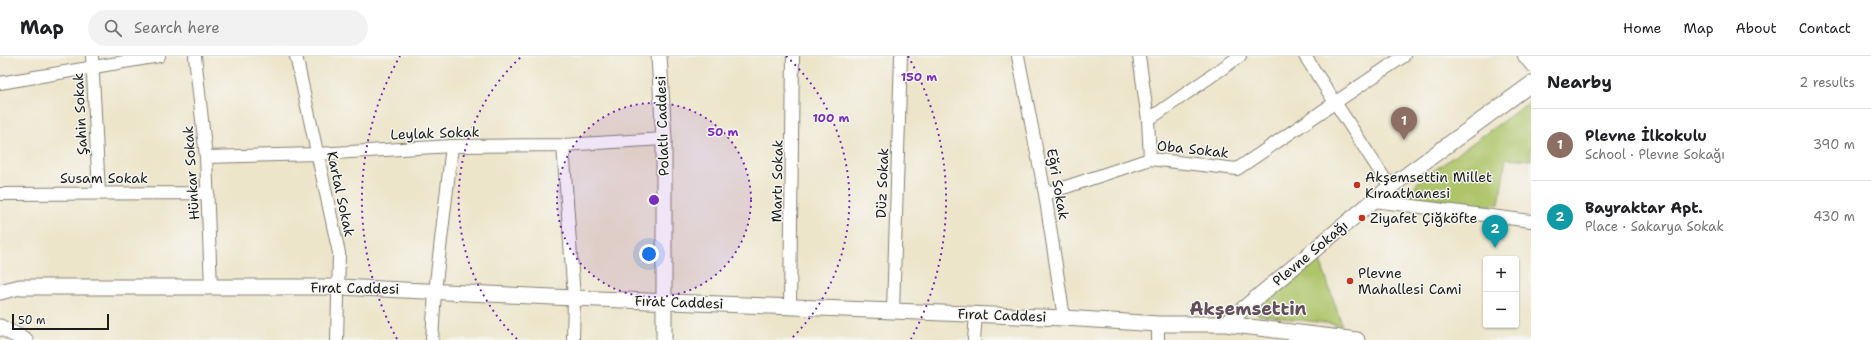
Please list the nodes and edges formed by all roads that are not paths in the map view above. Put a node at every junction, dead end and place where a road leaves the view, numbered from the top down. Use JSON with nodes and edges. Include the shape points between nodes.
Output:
{"nodes":[{"id":1,"x":159,"y":56,"type":"edge"},
{"id":2,"x":196,"y":56,"type":"edge"},
{"id":3,"x":296,"y":56,"type":"edge"},
{"id":4,"x":660,"y":56,"type":"edge"},
{"id":5,"x":793,"y":56,"type":"edge"},
{"id":6,"x":901,"y":56,"type":"edge"},
{"id":7,"x":1018,"y":56,"type":"edge"},
{"id":8,"x":1139,"y":56,"type":"edge"},
{"id":9,"x":1240,"y":56,"type":"edge"},
{"id":10,"x":1305,"y":56,"type":"edge"},
{"id":11,"x":1404,"y":56,"type":"edge"},
{"id":12,"x":1524,"y":56,"type":"edge"},
{"id":13,"x":92,"y":62,"type":"edge"},
{"id":14,"x":1531,"y":65,"type":"edge"},
{"id":15,"x":0,"y":83,"type":"edge"},
{"id":16,"x":1531,"y":84,"type":"edge"},
{"id":17,"x":1335,"y":103,"type":"junction"},
{"id":18,"x":1148,"y":120,"type":"junction"},
{"id":19,"x":664,"y":139,"type":"junction"},
{"id":20,"x":563,"y":144,"type":"junction"},
{"id":21,"x":452,"y":146,"type":"junction"},
{"id":22,"x":317,"y":154,"type":"junction"},
{"id":23,"x":206,"y":157,"type":"junction"},
{"id":24,"x":1150,"y":159,"type":"junction"},
{"id":25,"x":1390,"y":187,"type":"junction"},
{"id":26,"x":208,"y":192,"type":"junction"},
{"id":27,"x":100,"y":193,"type":"junction"},
{"id":28,"x":0,"y":194,"type":"edge"},
{"id":29,"x":1045,"y":194,"type":"junction"},
{"id":30,"x":1374,"y":201,"type":"junction"},
{"id":31,"x":1531,"y":222,"type":"edge"},
{"id":32,"x":339,"y":287,"type":"junction"},
{"id":33,"x":211,"y":288,"type":"junction"},
{"id":34,"x":435,"y":291,"type":"junction"},
{"id":35,"x":0,"y":292,"type":"edge"},
{"id":36,"x":574,"y":298,"type":"junction"},
{"id":37,"x":664,"y":301,"type":"junction"},
{"id":38,"x":790,"y":307,"type":"junction"},
{"id":39,"x":893,"y":311,"type":"junction"},
{"id":40,"x":976,"y":314,"type":"junction"},
{"id":41,"x":1064,"y":318,"type":"junction"},
{"id":42,"x":1158,"y":324,"type":"junction"},
{"id":43,"x":1226,"y":324,"type":"junction"},
{"id":44,"x":0,"y":327,"type":"edge"},
{"id":45,"x":1348,"y":339,"type":"edge"},
{"id":46,"x":25,"y":340,"type":"edge"},
{"id":47,"x":337,"y":340,"type":"edge"},
{"id":48,"x":432,"y":340,"type":"edge"},
{"id":49,"x":573,"y":340,"type":"edge"},
{"id":50,"x":664,"y":340,"type":"edge"},
{"id":51,"x":974,"y":340,"type":"edge"},
{"id":52,"x":1158,"y":340,"type":"edge"}],
"edges":[{"from":1,"to":13,"type":"street"},
{"from":2,"to":23,"type":"street","name":"Hünkar Sokak"},
{"from":3,"to":22,"type":"street","name":"Kartal Sokak"},
{"from":4,"to":19,"type":"street","name":"Polatlı Caddesi"},
{"from":5,"to":38,"type":"street","name":"Martı Sokak"},
{"from":6,"to":39,"type":"street","name":"Düz Sokak"},
{"from":7,"to":29,"type":"street","name":"Eğri Sokak"},
{"from":8,"to":18,"type":"street"},
{"from":9,"to":18,"type":"street"},
{"from":10,"to":17,"type":"street"},
{"from":11,"to":17,"type":"street","name":"Oba Sokak"},
{"from":12,"to":14,"type":"street"},
{"from":13,"to":15,"type":"street"},
{"from":13,"to":27,"type":"street","name":"Şahin Sokak"},
{"from":16,"to":25,"type":"street","name":"Plevne Sokağı"},
{"from":17,"to":24,"type":"street","name":"Oba Sokak","via":[[1237,169]]},
{"from":17,"to":25,"type":"street"},
{"from":18,"to":24,"type":"street"},
{"from":19,"to":20,"type":"street","name":"Leylak Sokak"},
{"from":19,"to":37,"type":"street","name":"Polatlı Caddesi"},
{"from":20,"to":21,"type":"street","name":"Leylak Sokak"},
{"from":20,"to":36,"type":"street"},
{"from":21,"to":22,"type":"street","name":"Leylak Sokak"},
{"from":21,"to":34,"type":"street"},
{"from":22,"to":23,"type":"street","name":"Leylak Sokak"},
{"from":22,"to":32,"type":"street","name":"Kartal Sokak","via":[[339,253]]},
{"from":23,"to":26,"type":"street","name":"Hünkar Sokak"},
{"from":24,"to":29,"type":"street","name":"Oba Sokak"},
{"from":25,"to":30,"type":"street","name":"Plevne Sokağı"},
{"from":26,"to":27,"type":"street","name":"Susam Sokak"},
{"from":26,"to":33,"type":"street","name":"Hünkar Sokak"},
{"from":27,"to":28,"type":"street","name":"Susam Sokak"},
{"from":29,"to":41,"type":"street","name":"Eğri Sokak"},
{"from":30,"to":31,"type":"street"},
{"from":30,"to":43,"type":"street","name":"Plevne Sokağı"},
{"from":32,"to":33,"type":"street","name":"Fırat Caddesi"},
{"from":32,"to":34,"type":"street","name":"Fırat Caddesi"},
{"from":32,"to":47,"type":"street","name":"Kartal Sokak"},
{"from":33,"to":35,"type":"street","name":"Fırat Caddesi","via":[[20,287]]},
{"from":34,"to":36,"type":"street","name":"Fırat Caddesi"},
{"from":34,"to":48,"type":"street"},
{"from":36,"to":37,"type":"street","name":"Fırat Caddesi"},
{"from":36,"to":49,"type":"street"},
{"from":37,"to":38,"type":"street","name":"Fırat Caddesi"},
{"from":37,"to":50,"type":"street","name":"Polatlı Caddesi"},
{"from":38,"to":39,"type":"street","name":"Fırat Caddesi"},
{"from":39,"to":40,"type":"street","name":"Fırat Caddesi"},
{"from":40,"to":41,"type":"street","name":"Fırat Caddesi"},
{"from":40,"to":51,"type":"street"},
{"from":41,"to":42,"type":"street","name":"Fırat Caddesi"},
{"from":42,"to":43,"type":"street","name":"Fırat Caddesi"},
{"from":42,"to":52,"type":"street"},
{"from":43,"to":45,"type":"street","name":"Fırat Caddesi"},
{"from":44,"to":46,"type":"street"}]}
